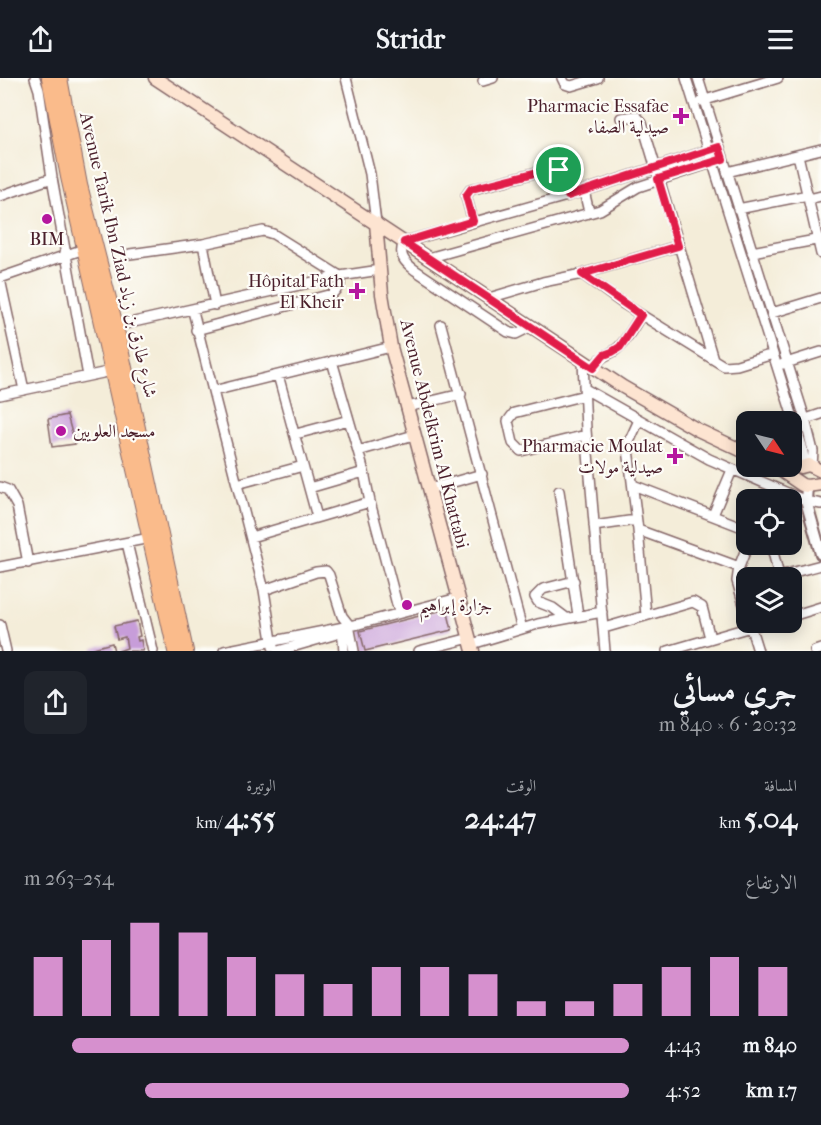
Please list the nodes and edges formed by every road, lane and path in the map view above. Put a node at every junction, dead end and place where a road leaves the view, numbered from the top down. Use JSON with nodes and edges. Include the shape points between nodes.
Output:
{"nodes":[{"id":1,"x":35,"y":78,"type":"edge"},
{"id":2,"x":49,"y":78,"type":"edge"},
{"id":3,"x":60,"y":78,"type":"edge"},
{"id":4,"x":155,"y":78,"type":"edge"},
{"id":5,"x":346,"y":78,"type":"edge"},
{"id":6,"x":493,"y":78,"type":"edge"},
{"id":7,"x":562,"y":78,"type":"edge"},
{"id":8,"x":598,"y":78,"type":"edge"},
{"id":9,"x":686,"y":78,"type":"edge"},
{"id":10,"x":698,"y":78,"type":"edge"},
{"id":11,"x":778,"y":78,"type":"edge"},
{"id":12,"x":483,"y":81,"type":"dead end"},
{"id":13,"x":705,"y":100,"type":"junction"},
{"id":14,"x":694,"y":103,"type":"junction"},
{"id":15,"x":621,"y":118,"type":"dead end"},
{"id":16,"x":714,"y":149,"type":"junction"},
{"id":17,"x":821,"y":149,"type":"edge"},
{"id":18,"x":798,"y":155,"type":"junction"},
{"id":19,"x":723,"y":159,"type":"junction"},
{"id":20,"x":713,"y":162,"type":"junction"},
{"id":21,"x":655,"y":168,"type":"junction"},
{"id":22,"x":728,"y":172,"type":"junction"},
{"id":23,"x":52,"y":178,"type":"junction"},
{"id":24,"x":658,"y":179,"type":"junction"},
{"id":25,"x":614,"y":181,"type":"junction"},
{"id":26,"x":584,"y":191,"type":"junction"},
{"id":27,"x":0,"y":196,"type":"edge"},
{"id":28,"x":568,"y":196,"type":"junction"},
{"id":29,"x":821,"y":196,"type":"edge"},
{"id":30,"x":808,"y":197,"type":"junction"},
{"id":31,"x":617,"y":201,"type":"junction"},
{"id":32,"x":738,"y":209,"type":"junction"},
{"id":33,"x":589,"y":212,"type":"junction"},
{"id":34,"x":473,"y":221,"type":"junction"},
{"id":35,"x":376,"y":223,"type":"junction"},
{"id":36,"x":819,"y":240,"type":"edge"},
{"id":37,"x":404,"y":242,"type":"junction"},
{"id":38,"x":203,"y":243,"type":"junction"},
{"id":39,"x":678,"y":246,"type":"junction"},
{"id":40,"x":84,"y":249,"type":"junction"},
{"id":41,"x":752,"y":252,"type":"junction"},
{"id":42,"x":821,"y":254,"type":"edge"},
{"id":43,"x":130,"y":255,"type":"dead end"},
{"id":44,"x":65,"y":256,"type":"junction"},
{"id":45,"x":428,"y":258,"type":"junction"},
{"id":46,"x":380,"y":270,"type":"junction"},
{"id":47,"x":582,"y":274,"type":"junction"},
{"id":48,"x":340,"y":276,"type":"junction"},
{"id":49,"x":0,"y":278,"type":"edge"},
{"id":50,"x":478,"y":290,"type":"junction"},
{"id":51,"x":260,"y":295,"type":"junction"},
{"id":52,"x":489,"y":298,"type":"junction"},
{"id":53,"x":821,"y":298,"type":"edge"},
{"id":54,"x":215,"y":305,"type":"junction"},
{"id":55,"x":468,"y":305,"type":"junction"},
{"id":56,"x":193,"y":311,"type":"junction"},
{"id":57,"x":264,"y":313,"type":"junction"},
{"id":58,"x":772,"y":313,"type":"junction"},
{"id":59,"x":641,"y":315,"type":"junction"},
{"id":60,"x":441,"y":325,"type":"dead end"},
{"id":61,"x":532,"y":326,"type":"junction"},
{"id":62,"x":116,"y":327,"type":"junction"},
{"id":63,"x":196,"y":330,"type":"junction"},
{"id":64,"x":391,"y":347,"type":"junction"},
{"id":65,"x":821,"y":352,"type":"edge"},
{"id":66,"x":773,"y":354,"type":"junction"},
{"id":67,"x":713,"y":359,"type":"junction"},
{"id":68,"x":332,"y":361,"type":"junction"},
{"id":69,"x":787,"y":362,"type":"junction"},
{"id":70,"x":588,"y":364,"type":"junction"},
{"id":71,"x":777,"y":366,"type":"junction"},
{"id":72,"x":112,"y":371,"type":"junction"},
{"id":73,"x":278,"y":375,"type":"junction"},
{"id":74,"x":88,"y":376,"type":"junction"},
{"id":75,"x":24,"y":390,"type":"junction"},
{"id":76,"x":213,"y":391,"type":"junction"},
{"id":77,"x":585,"y":392,"type":"junction"},
{"id":78,"x":461,"y":394,"type":"junction"},
{"id":79,"x":0,"y":395,"type":"edge"},
{"id":80,"x":407,"y":407,"type":"junction"},
{"id":81,"x":791,"y":411,"type":"edge"},
{"id":82,"x":821,"y":414,"type":"edge"},
{"id":83,"x":805,"y":419,"type":"junction"},
{"id":84,"x":349,"y":420,"type":"junction"},
{"id":85,"x":639,"y":420,"type":"junction"},
{"id":86,"x":802,"y":420,"type":"edge"},
{"id":87,"x":296,"y":434,"type":"junction"},
{"id":88,"x":414,"y":435,"type":"junction"},
{"id":89,"x":586,"y":435,"type":"junction"},
{"id":90,"x":802,"y":446,"type":"edge"},
{"id":91,"x":736,"y":447,"type":"edge"},
{"id":92,"x":358,"y":451,"type":"junction"},
{"id":93,"x":303,"y":466,"type":"junction"},
{"id":94,"x":811,"y":467,"type":"edge"},
{"id":95,"x":732,"y":470,"type":"junction"},
{"id":96,"x":364,"y":472,"type":"junction"},
{"id":97,"x":482,"y":474,"type":"junction"},
{"id":98,"x":796,"y":477,"type":"edge"},
{"id":99,"x":237,"y":484,"type":"junction"},
{"id":100,"x":810,"y":484,"type":"edge"},
{"id":101,"x":633,"y":485,"type":"junction"},
{"id":102,"x":0,"y":487,"type":"edge"},
{"id":103,"x":309,"y":488,"type":"junction"},
{"id":104,"x":429,"y":489,"type":"junction"},
{"id":105,"x":559,"y":491,"type":"dead end"},
{"id":106,"x":806,"y":501,"type":"junction"},
{"id":107,"x":370,"y":502,"type":"junction"},
{"id":108,"x":821,"y":504,"type":"edge"},
{"id":109,"x":713,"y":515,"type":"junction"},
{"id":110,"x":317,"y":517,"type":"junction"},
{"id":111,"x":636,"y":520,"type":"junction"},
{"id":112,"x":736,"y":524,"type":"edge"},
{"id":113,"x":594,"y":526,"type":"junction"},
{"id":114,"x":638,"y":530,"type":"junction"},
{"id":115,"x":250,"y":537,"type":"junction"},
{"id":116,"x":150,"y":538,"type":"junction"},
{"id":117,"x":127,"y":543,"type":"junction"},
{"id":118,"x":821,"y":554,"type":"edge"},
{"id":119,"x":744,"y":555,"type":"edge"},
{"id":120,"x":28,"y":563,"type":"junction"},
{"id":121,"x":821,"y":565,"type":"edge"},
{"id":122,"x":0,"y":567,"type":"edge"},
{"id":123,"x":739,"y":567,"type":"joint"},
{"id":124,"x":802,"y":570,"type":"edge"},
{"id":125,"x":574,"y":581,"type":"junction"},
{"id":126,"x":264,"y":590,"type":"junction"},
{"id":127,"x":458,"y":598,"type":"junction"},
{"id":128,"x":821,"y":607,"type":"edge"},
{"id":129,"x":399,"y":612,"type":"junction"},
{"id":130,"x":602,"y":612,"type":"junction"},
{"id":131,"x":802,"y":613,"type":"edge"},
{"id":132,"x":578,"y":615,"type":"junction"},
{"id":133,"x":646,"y":615,"type":"junction"},
{"id":134,"x":565,"y":617,"type":"junction"},
{"id":135,"x":0,"y":625,"type":"edge"},
{"id":136,"x":345,"y":626,"type":"junction"},
{"id":137,"x":604,"y":627,"type":"junction"},
{"id":138,"x":522,"y":629,"type":"junction"},
{"id":139,"x":736,"y":630,"type":"edge"},
{"id":140,"x":752,"y":633,"type":"edge"},
{"id":141,"x":710,"y":638,"type":"junction"},
{"id":142,"x":472,"y":644,"type":"edge"},
{"id":143,"x":275,"y":648,"type":"edge"},
{"id":144,"x":3,"y":649,"type":"edge"},
{"id":145,"x":821,"y":649,"type":"edge"},
{"id":146,"x":153,"y":651,"type":"edge"},
{"id":147,"x":175,"y":651,"type":"edge"},
{"id":148,"x":186,"y":651,"type":"edge"},
{"id":149,"x":224,"y":651,"type":"edge"},
{"id":150,"x":344,"y":651,"type":"edge"},
{"id":151,"x":354,"y":651,"type":"edge"},
{"id":152,"x":419,"y":651,"type":"edge"},
{"id":153,"x":605,"y":651,"type":"edge"},
{"id":154,"x":668,"y":651,"type":"edge"},
{"id":155,"x":758,"y":651,"type":"edge"},
{"id":156,"x":815,"y":651,"type":"edge"}],
"edges":[{"from":1,"to":23,"type":"street"},
{"from":2,"to":40,"type":"main road","name":"Avenue Tarik Ibn Ziad شارع طارق بن زياد"},
{"from":3,"to":62,"type":"main road","name":"Avenue Tarik Ibn Ziad شارع طارق بن زياد","via":[[80,185]]},
{"from":4,"to":35,"type":"main road"},
{"from":5,"to":35,"type":"street","via":[[370,174]]},
{"from":6,"to":12,"type":"street"},
{"from":7,"to":8,"type":"street","via":[[571,86]]},
{"from":9,"to":14,"type":"street"},
{"from":10,"to":13,"type":"street"},
{"from":11,"to":13,"type":"street"},
{"from":13,"to":14,"type":"street"},
{"from":13,"to":16,"type":"street"},
{"from":14,"to":16,"type":"street"},
{"from":15,"to":21,"type":"street","via":[[639,118]]},
{"from":16,"to":19,"type":"street"},
{"from":16,"to":20,"type":"street"},
{"from":16,"to":21,"type":"street"},
{"from":17,"to":18,"type":"street"},
{"from":18,"to":22,"type":"street"},
{"from":18,"to":30,"type":"street"},
{"from":19,"to":20,"type":"street"},
{"from":19,"to":22,"type":"street"},
{"from":20,"to":24,"type":"street"},
{"from":20,"to":66,"type":"street"},
{"from":21,"to":24,"type":"street"},
{"from":21,"to":25,"type":"street"},
{"from":22,"to":32,"type":"street"},
{"from":23,"to":27,"type":"street"},
{"from":23,"to":44,"type":"street"},
{"from":24,"to":31,"type":"street","via":[[632,189]]},
{"from":24,"to":39,"type":"street"},
{"from":25,"to":26,"type":"street"},
{"from":25,"to":31,"type":"street"},
{"from":26,"to":28,"type":"street"},
{"from":26,"to":33,"type":"street"},
{"from":28,"to":34,"type":"street"},
{"from":28,"to":34,"type":"street","via":[[561,174],[554,168],[471,189],[466,196]]},
{"from":29,"to":30,"type":"street"},
{"from":30,"to":32,"type":"street"},
{"from":30,"to":36,"type":"street"},
{"from":31,"to":33,"type":"street"},
{"from":32,"to":41,"type":"street"},
{"from":33,"to":45,"type":"street"},
{"from":34,"to":37,"type":"street"},
{"from":35,"to":37,"type":"main road"},
{"from":35,"to":46,"type":"main road","name":"Avenue Abdelkrim Al Khattabi"},
{"from":36,"to":41,"type":"street"},
{"from":36,"to":42,"type":"street"},
{"from":37,"to":45,"type":"main road"},
{"from":37,"to":55,"type":"street","via":[[401,252],[407,265]]},
{"from":38,"to":43,"type":"street"},
{"from":38,"to":48,"type":"street","via":[[254,231],[269,232]]},
{"from":38,"to":54,"type":"street"},
{"from":39,"to":47,"type":"street"},
{"from":39,"to":67,"type":"street"},
{"from":40,"to":44,"type":"street"},
{"from":40,"to":72,"type":"main road","name":"Avenue Tarik Ibn Ziad شارع طارق بن زياد"},
{"from":41,"to":58,"type":"street"},
{"from":44,"to":49,"type":"street"},
{"from":44,"to":74,"type":"street"},
{"from":45,"to":50,"type":"main road"},
{"from":46,"to":48,"type":"street"},
{"from":46,"to":64,"type":"main road","name":"Avenue Abdelkrim Al Khattabi"},
{"from":47,"to":52,"type":"street"},
{"from":47,"to":59,"type":"street"},
{"from":48,"to":51,"type":"street"},
{"from":48,"to":57,"type":"street","via":[[338,288],[332,294]]},
{"from":49,"to":75,"type":"street"},
{"from":50,"to":52,"type":"main road"},
{"from":50,"to":55,"type":"street"},
{"from":51,"to":54,"type":"street"},
{"from":51,"to":57,"type":"street"},
{"from":52,"to":61,"type":"main road"},
{"from":53,"to":58,"type":"street"},
{"from":54,"to":56,"type":"street"},
{"from":55,"to":61,"type":"street","via":[[508,332],[516,334]]},
{"from":56,"to":62,"type":"street"},
{"from":56,"to":63,"type":"street"},
{"from":57,"to":63,"type":"street"},
{"from":58,"to":69,"type":"street"},
{"from":59,"to":67,"type":"street"},
{"from":59,"to":70,"type":"street","via":[[620,347]]},
{"from":60,"to":78,"type":"street"},
{"from":61,"to":70,"type":"main road"},
{"from":62,"to":148,"type":"main road","name":"Avenue Tarik Ibn Ziad شارع طارق بن زياد"},
{"from":63,"to":76,"type":"street"},
{"from":64,"to":68,"type":"street"},
{"from":64,"to":80,"type":"main road","name":"Avenue Abdelkrim Al Khattabi"},
{"from":65,"to":69,"type":"street"},
{"from":66,"to":67,"type":"street","via":[[728,367]]},
{"from":66,"to":71,"type":"street"},
{"from":68,"to":73,"type":"street"},
{"from":68,"to":84,"type":"street"},
{"from":69,"to":71,"type":"street"},
{"from":69,"to":83,"type":"street"},
{"from":70,"to":77,"type":"street"},
{"from":70,"to":91,"type":"main road","via":[[666,412]]},
{"from":71,"to":81,"type":"street"},
{"from":72,"to":74,"type":"street"},
{"from":72,"to":116,"type":"main road","name":"Avenue Tarik Ibn Ziad شارع طارق بن زياد"},
{"from":73,"to":76,"type":"street"},
{"from":73,"to":87,"type":"street"},
{"from":74,"to":75,"type":"street"},
{"from":75,"to":79,"type":"street"},
{"from":76,"to":99,"type":"street"},
{"from":77,"to":85,"type":"street"},
{"from":77,"to":89,"type":"street"},
{"from":77,"to":89,"type":"street","via":[[514,413],[508,421],[513,443],[521,452]]},
{"from":78,"to":80,"type":"street"},
{"from":78,"to":97,"type":"street"},
{"from":80,"to":88,"type":"main road","name":"Avenue Abdelkrim Al Khattabi"},
{"from":82,"to":83,"type":"street"},
{"from":83,"to":86,"type":"street"},
{"from":83,"to":94,"type":"street","via":[[813,452]]},
{"from":84,"to":87,"type":"street"},
{"from":84,"to":92,"type":"street"},
{"from":85,"to":95,"type":"street"},
{"from":85,"to":101,"type":"street","via":[[628,449]]},
{"from":87,"to":93,"type":"street"},
{"from":88,"to":92,"type":"street"},
{"from":88,"to":104,"type":"main road","name":"Avenue Abdelkrim Al Khattabi"},
{"from":89,"to":113,"type":"street"},
{"from":90,"to":94,"type":"street"},
{"from":92,"to":96,"type":"street"},
{"from":93,"to":99,"type":"street"},
{"from":93,"to":103,"type":"street"},
{"from":94,"to":100,"type":"main road","via":[[819,478]]},
{"from":94,"to":100,"type":"main road","via":[[798,474]]},
{"from":95,"to":106,"type":"street"},
{"from":95,"to":109,"type":"street"},
{"from":96,"to":103,"type":"street"},
{"from":96,"to":107,"type":"street"},
{"from":97,"to":104,"type":"street"},
{"from":97,"to":138,"type":"street"},
{"from":98,"to":100,"type":"main road"},
{"from":99,"to":115,"type":"street"},
{"from":100,"to":106,"type":"street"},
{"from":101,"to":109,"type":"street"},
{"from":101,"to":111,"type":"street"},
{"from":102,"to":120,"type":"street","via":[[8,490],[16,506]]},
{"from":103,"to":110,"type":"street"},
{"from":104,"to":127,"type":"main road","name":"Avenue Abdelkrim Al Khattabi"},
{"from":105,"to":125,"type":"street"},
{"from":106,"to":108,"type":"street"},
{"from":106,"to":118,"type":"street"},
{"from":107,"to":110,"type":"street"},
{"from":107,"to":129,"type":"street"},
{"from":109,"to":112,"type":"street"},
{"from":110,"to":115,"type":"street"},
{"from":111,"to":113,"type":"street"},
{"from":111,"to":114,"type":"street"},
{"from":113,"to":130,"type":"street"},
{"from":114,"to":123,"type":"street"},
{"from":114,"to":133,"type":"street"},
{"from":115,"to":126,"type":"street"},
{"from":116,"to":117,"type":"street"},
{"from":116,"to":147,"type":"main road","name":"Avenue Tarik Ibn Ziad شارع طارق بن زياد"},
{"from":117,"to":120,"type":"street"},
{"from":117,"to":146,"type":"street"},
{"from":119,"to":123,"type":"street"},
{"from":120,"to":122,"type":"street"},
{"from":121,"to":124,"type":"street"},
{"from":125,"to":132,"type":"street"},
{"from":125,"to":134,"type":"street","via":[[543,589],[535,597]]},
{"from":126,"to":136,"type":"street","via":[[326,571]]},
{"from":126,"to":143,"type":"street"},
{"from":127,"to":129,"type":"street"},
{"from":127,"to":142,"type":"main road","name":"Avenue Abdelkrim Al Khattabi"},
{"from":128,"to":131,"type":"street"},
{"from":129,"to":136,"type":"street"},
{"from":130,"to":132,"type":"street"},
{"from":130,"to":137,"type":"street"},
{"from":132,"to":134,"type":"street"},
{"from":133,"to":137,"type":"street"},
{"from":133,"to":141,"type":"street","via":[[698,603]]},
{"from":134,"to":138,"type":"street"},
{"from":135,"to":144,"type":"street"},
{"from":136,"to":143,"type":"street"},
{"from":136,"to":150,"type":"street"},
{"from":136,"to":151,"type":"street"},
{"from":137,"to":153,"type":"street"},
{"from":138,"to":142,"type":"street"},
{"from":139,"to":141,"type":"street"},
{"from":140,"to":155,"type":"street"},
{"from":141,"to":154,"type":"street"},
{"from":142,"to":152,"type":"street"},
{"from":143,"to":149,"type":"street"},
{"from":145,"to":156,"type":"street"}]}
